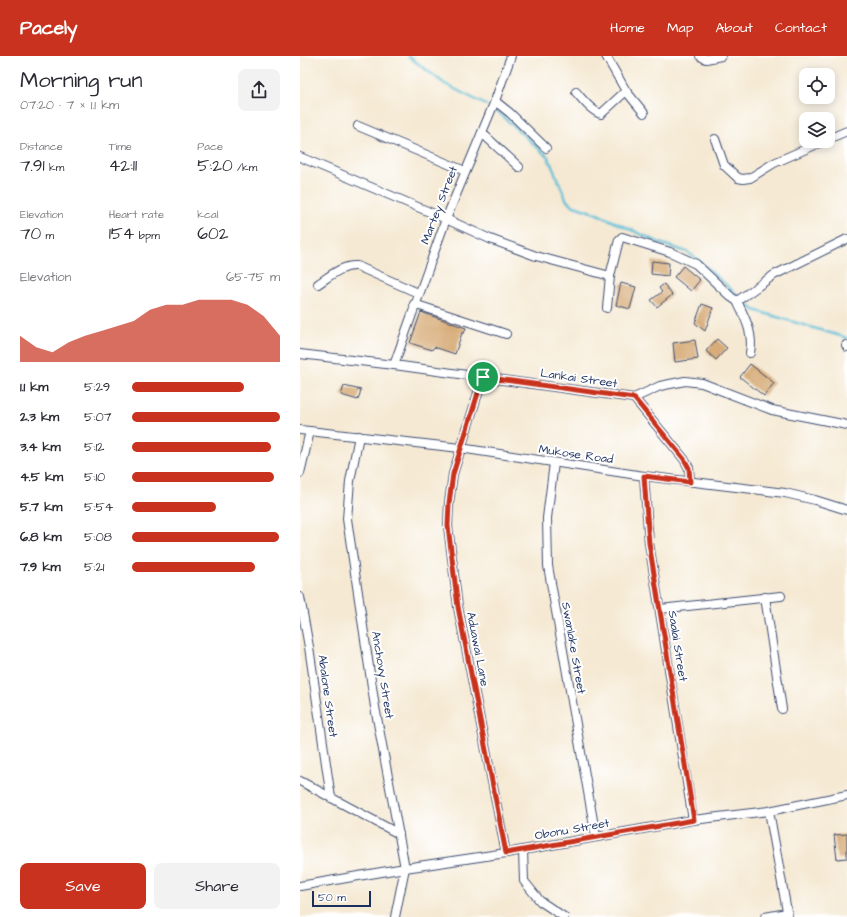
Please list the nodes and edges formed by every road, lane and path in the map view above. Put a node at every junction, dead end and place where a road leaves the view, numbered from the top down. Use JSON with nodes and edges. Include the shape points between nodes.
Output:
{"nodes":[{"id":1,"x":511,"y":56,"type":"edge"},
{"id":2,"x":606,"y":56,"type":"edge"},
{"id":3,"x":700,"y":56,"type":"edge"},
{"id":4,"x":721,"y":56,"type":"edge"},
{"id":5,"x":576,"y":92,"type":"dead end"},
{"id":6,"x":626,"y":92,"type":"junction"},
{"id":7,"x":495,"y":101,"type":"junction"},
{"id":8,"x":644,"y":113,"type":"dead end"},
{"id":9,"x":358,"y":126,"type":"dead end"},
{"id":10,"x":847,"y":131,"type":"edge"},
{"id":11,"x":482,"y":133,"type":"junction"},
{"id":12,"x":835,"y":136,"type":"edge"},
{"id":13,"x":715,"y":139,"type":"dead end"},
{"id":14,"x":546,"y":148,"type":"dead end"},
{"id":15,"x":808,"y":148,"type":"edge"},
{"id":16,"x":300,"y":157,"type":"edge"},
{"id":17,"x":519,"y":167,"type":"dead end"},
{"id":18,"x":465,"y":171,"type":"junction"},
{"id":19,"x":446,"y":219,"type":"junction"},
{"id":20,"x":847,"y":239,"type":"edge"},
{"id":21,"x":610,"y":276,"type":"junction"},
{"id":22,"x":318,"y":284,"type":"dead end"},
{"id":23,"x":418,"y":293,"type":"junction"},
{"id":24,"x":739,"y":301,"type":"junction"},
{"id":25,"x":414,"y":304,"type":"junction"},
{"id":26,"x":607,"y":308,"type":"dead end"},
{"id":27,"x":506,"y":334,"type":"dead end"},
{"id":28,"x":750,"y":353,"type":"dead end"},
{"id":29,"x":300,"y":354,"type":"edge"},
{"id":30,"x":394,"y":365,"type":"junction"},
{"id":31,"x":483,"y":377,"type":"junction"},
{"id":32,"x":634,"y":398,"type":"junction"},
{"id":33,"x":847,"y":425,"type":"edge"},
{"id":34,"x":300,"y":430,"type":"edge"},
{"id":35,"x":310,"y":431,"type":"junction"},
{"id":36,"x":360,"y":436,"type":"junction"},
{"id":37,"x":460,"y":448,"type":"junction"},
{"id":38,"x":554,"y":463,"type":"junction"},
{"id":39,"x":300,"y":473,"type":"edge"},
{"id":40,"x":644,"y":476,"type":"junction"},
{"id":41,"x":690,"y":482,"type":"junction"},
{"id":42,"x":847,"y":510,"type":"edge"},
{"id":43,"x":781,"y":596,"type":"dead end"},
{"id":44,"x":300,"y":597,"type":"edge"},
{"id":45,"x":765,"y":597,"type":"junction"},
{"id":46,"x":660,"y":609,"type":"junction"},
{"id":47,"x":782,"y":709,"type":"dead end"},
{"id":48,"x":300,"y":781,"type":"edge"},
{"id":49,"x":847,"y":794,"type":"edge"},
{"id":50,"x":330,"y":798,"type":"junction"},
{"id":51,"x":769,"y":811,"type":"junction"},
{"id":52,"x":694,"y":820,"type":"junction"},
{"id":53,"x":399,"y":834,"type":"junction"},
{"id":54,"x":596,"y":837,"type":"junction"},
{"id":55,"x":523,"y":850,"type":"junction"},
{"id":56,"x":506,"y":853,"type":"junction"},
{"id":57,"x":405,"y":868,"type":"junction"},
{"id":58,"x":300,"y":886,"type":"edge"},
{"id":59,"x":787,"y":915,"type":"edge"},
{"id":60,"x":395,"y":917,"type":"edge"},
{"id":61,"x":564,"y":917,"type":"edge"},
{"id":62,"x":765,"y":917,"type":"edge"}],
"edges":[{"from":1,"to":7,"type":"street","name":"Martey Street"},
{"from":2,"to":6,"type":"street"},
{"from":3,"to":4,"type":"street","via":[[706,59]]},
{"from":5,"to":6,"type":"street","via":[[590,107],[601,114]]},
{"from":6,"to":8,"type":"street"},
{"from":7,"to":11,"type":"street","name":"Martey Street"},
{"from":7,"to":14,"type":"street","via":[[510,112]]},
{"from":9,"to":18,"type":"street"},
{"from":10,"to":12,"type":"street"},
{"from":11,"to":17,"type":"street"},
{"from":11,"to":18,"type":"street","name":"Martey Street"},
{"from":13,"to":15,"type":"street","via":[[724,165],[738,178],[744,179]]},
{"from":16,"to":19,"type":"street"},
{"from":18,"to":19,"type":"street","name":"Martey Street"},
{"from":19,"to":21,"type":"street","via":[[536,256]]},
{"from":19,"to":23,"type":"street","name":"Martey Street"},
{"from":20,"to":24,"type":"street","via":[[774,275]]},
{"from":21,"to":24,"type":"street","via":[[618,240],[622,237],[670,252],[696,264],[731,297]]},
{"from":21,"to":26,"type":"street"},
{"from":22,"to":23,"type":"street","via":[[350,265],[358,266]]},
{"from":23,"to":25,"type":"street","name":"Martey Street"},
{"from":24,"to":28,"type":"street","via":[[748,324],[752,344]]},
{"from":25,"to":27,"type":"street"},
{"from":25,"to":30,"type":"street","name":"Martey Street"},
{"from":29,"to":30,"type":"street","name":"Lankai Street"},
{"from":30,"to":31,"type":"street","name":"Lankai Street"},
{"from":31,"to":32,"type":"street","name":"Lankai Street"},
{"from":31,"to":37,"type":"street","name":"Aduawai Lane"},
{"from":32,"to":33,"type":"street","via":[[660,386],[685,381],[702,383],[772,410]]},
{"from":32,"to":41,"type":"street","via":[[684,459],[689,468]]},
{"from":34,"to":35,"type":"street","name":"Mukose Road"},
{"from":35,"to":36,"type":"street","name":"Mukose Road"},
{"from":35,"to":39,"type":"street"},
{"from":36,"to":37,"type":"street","name":"Mukose Road"},
{"from":36,"to":53,"type":"street","name":"Anchovy Street","via":[[353,460],[347,519],[376,707]]},
{"from":37,"to":38,"type":"street","name":"Mukose Road"},
{"from":37,"to":56,"type":"street","name":"Aduawai Lane","via":[[449,503],[449,533],[458,607]]},
{"from":38,"to":40,"type":"street","name":"Mukose Road"},
{"from":38,"to":54,"type":"street","name":"Swanlake Street","via":[[547,518],[548,566]]},
{"from":40,"to":41,"type":"street","name":"Mukose Road"},
{"from":40,"to":46,"type":"street","name":"Saalai Street","via":[[649,543]]},
{"from":41,"to":42,"type":"street","name":"Mukose Road","via":[[793,495]]},
{"from":43,"to":45,"type":"street"},
{"from":44,"to":50,"type":"street","name":"Abalone Street"},
{"from":45,"to":46,"type":"street"},
{"from":45,"to":47,"type":"street"},
{"from":46,"to":52,"type":"street","name":"Saalai Street"},
{"from":48,"to":50,"type":"street"},
{"from":49,"to":51,"type":"street","name":"Obonu Street"},
{"from":50,"to":53,"type":"street"},
{"from":51,"to":52,"type":"street","name":"Obonu Street"},
{"from":51,"to":59,"type":"street"},
{"from":52,"to":54,"type":"street","name":"Obonu Street"},
{"from":53,"to":57,"type":"street","name":"Anchovy Street"},
{"from":54,"to":55,"type":"street","name":"Obonu Street"},
{"from":55,"to":56,"type":"street","name":"Obonu Street"},
{"from":55,"to":61,"type":"street","via":[[524,881],[540,901]]},
{"from":56,"to":57,"type":"street","name":"Obonu Street"},
{"from":57,"to":58,"type":"street","name":"Obonu Street"},
{"from":57,"to":60,"type":"street","name":"Anchovy Street"},
{"from":59,"to":62,"type":"street"}]}
